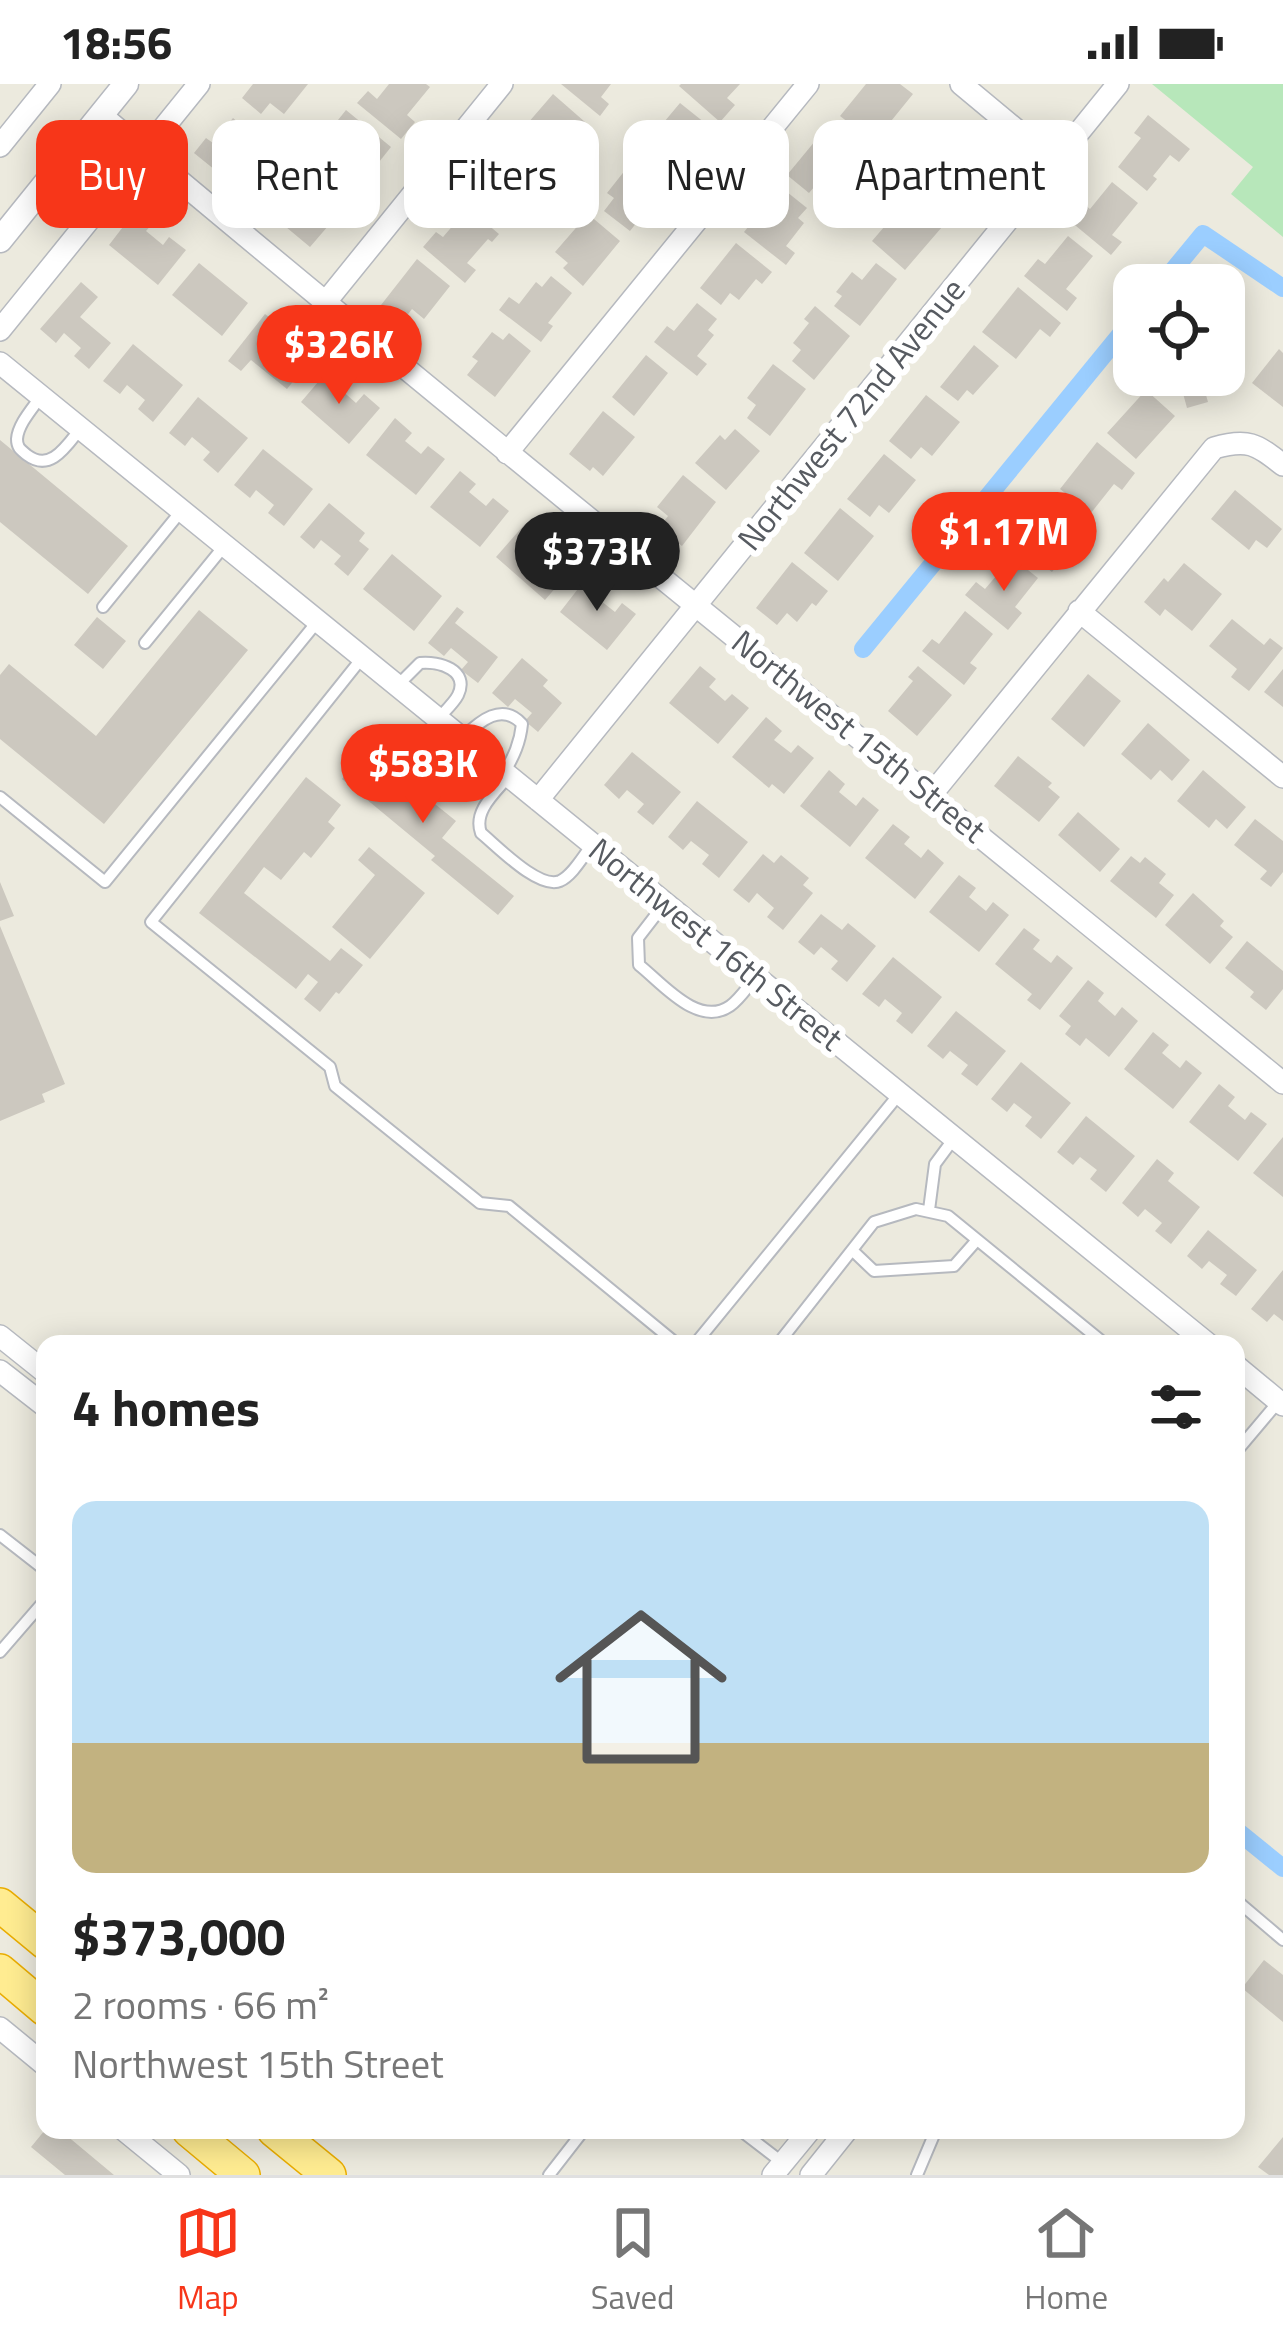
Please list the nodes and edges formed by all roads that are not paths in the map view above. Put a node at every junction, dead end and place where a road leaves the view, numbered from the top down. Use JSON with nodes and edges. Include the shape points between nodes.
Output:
{"nodes":[{"id":1,"x":50,"y":84,"type":"edge"},
{"id":2,"x":126,"y":84,"type":"edge"},
{"id":3,"x":199,"y":84,"type":"edge"},
{"id":4,"x":502,"y":84,"type":"edge"},
{"id":5,"x":808,"y":84,"type":"edge"},
{"id":6,"x":961,"y":84,"type":"edge"},
{"id":7,"x":1118,"y":84,"type":"edge"},
{"id":8,"x":100,"y":116,"type":"junction"},
{"id":9,"x":105,"y":120,"type":"edge"},
{"id":10,"x":170,"y":120,"type":"edge"},
{"id":11,"x":1004,"y":120,"type":"edge"},
{"id":12,"x":1088,"y":121,"type":"edge"},
{"id":13,"x":0,"y":146,"type":"edge"},
{"id":14,"x":188,"y":189,"type":"edge"},
{"id":15,"x":83,"y":228,"type":"edge"},
{"id":16,"x":1002,"y":228,"type":"edge"},
{"id":17,"x":0,"y":240,"type":"edge"},
{"id":18,"x":324,"y":304,"type":"junction"},
{"id":19,"x":0,"y":330,"type":"edge"},
{"id":20,"x":0,"y":362,"type":"edge"},
{"id":21,"x":41,"y":396,"type":"junction"},
{"id":22,"x":81,"y":428,"type":"junction"},
{"id":23,"x":507,"y":453,"type":"junction"},
{"id":24,"x":1283,"y":465,"type":"edge"},
{"id":25,"x":182,"y":510,"type":"junction"},
{"id":26,"x":225,"y":545,"type":"junction"},
{"id":27,"x":697,"y":604,"type":"junction"},
{"id":28,"x":104,"y":607,"type":"dead end"},
{"id":29,"x":1079,"y":611,"type":"junction"},
{"id":30,"x":318,"y":621,"type":"junction"},
{"id":31,"x":145,"y":643,"type":"dead end"},
{"id":32,"x":362,"y":658,"type":"junction"},
{"id":33,"x":397,"y":686,"type":"junction"},
{"id":34,"x":438,"y":719,"type":"junction"},
{"id":35,"x":462,"y":739,"type":"junction"},
{"id":36,"x":507,"y":774,"type":"junction"},
{"id":37,"x":1283,"y":777,"type":"edge"},
{"id":38,"x":931,"y":795,"type":"junction"},
{"id":39,"x":0,"y":797,"type":"edge"},
{"id":40,"x":538,"y":800,"type":"junction"},
{"id":41,"x":592,"y":844,"type":"junction"},
{"id":42,"x":665,"y":903,"type":"junction"},
{"id":43,"x":756,"y":976,"type":"junction"},
{"id":44,"x":1283,"y":1083,"type":"edge"},
{"id":45,"x":900,"y":1093,"type":"junction"},
{"id":46,"x":955,"y":1138,"type":"junction"},
{"id":47,"x":929,"y":1210,"type":"junction"},
{"id":48,"x":977,"y":1240,"type":"junction"},
{"id":49,"x":852,"y":1250,"type":"junction"},
{"id":50,"x":666,"y":1335,"type":"edge"},
{"id":51,"x":702,"y":1335,"type":"edge"},
{"id":52,"x":785,"y":1335,"type":"edge"},
{"id":53,"x":1094,"y":1335,"type":"edge"},
{"id":54,"x":1197,"y":1335,"type":"edge"},
{"id":55,"x":0,"y":1336,"type":"edge"},
{"id":56,"x":36,"y":1365,"type":"edge"},
{"id":57,"x":0,"y":1371,"type":"edge"},
{"id":58,"x":1245,"y":1373,"type":"edge"},
{"id":59,"x":36,"y":1399,"type":"edge"},
{"id":60,"x":1281,"y":1403,"type":"edge"},
{"id":61,"x":1245,"y":1442,"type":"edge"},
{"id":62,"x":0,"y":1534,"type":"edge"},
{"id":63,"x":36,"y":1563,"type":"edge"},
{"id":64,"x":36,"y":1610,"type":"edge"},
{"id":65,"x":0,"y":1652,"type":"edge"},
{"id":66,"x":0,"y":1905,"type":"edge"},
{"id":67,"x":1245,"y":1908,"type":"edge"},
{"id":68,"x":36,"y":1935,"type":"edge"},
{"id":69,"x":1283,"y":1940,"type":"edge"},
{"id":70,"x":0,"y":1971,"type":"edge"},
{"id":71,"x":36,"y":2001,"type":"edge"},
{"id":72,"x":0,"y":2028,"type":"edge"},
{"id":73,"x":36,"y":2058,"type":"edge"},
{"id":74,"x":135,"y":2139,"type":"edge"},
{"id":75,"x":200,"y":2139,"type":"edge"},
{"id":76,"x":285,"y":2139,"type":"edge"},
{"id":77,"x":577,"y":2139,"type":"edge"},
{"id":78,"x":749,"y":2139,"type":"edge"},
{"id":79,"x":803,"y":2139,"type":"edge"},
{"id":80,"x":841,"y":2139,"type":"edge"},
{"id":81,"x":932,"y":2139,"type":"edge"},
{"id":82,"x":778,"y":2169,"type":"edge"},
{"id":83,"x":179,"y":2175,"type":"edge"},
{"id":84,"x":243,"y":2175,"type":"edge"},
{"id":85,"x":329,"y":2175,"type":"edge"},
{"id":86,"x":549,"y":2175,"type":"edge"},
{"id":87,"x":811,"y":2175,"type":"edge"},
{"id":88,"x":917,"y":2175,"type":"edge"}],
"edges":[{"from":1,"to":13,"type":"street"},
{"from":2,"to":8,"type":"street"},
{"from":3,"to":10,"type":"street"},
{"from":4,"to":18,"type":"street"},
{"from":5,"to":23,"type":"street"},
{"from":6,"to":11,"type":"street"},
{"from":7,"to":12,"type":"street","name":"Northwest 72nd Avenue"},
{"from":8,"to":9,"type":"street","name":"Northwest 15th Street"},
{"from":8,"to":17,"type":"street"},
{"from":14,"to":18,"type":"street","name":"Northwest 15th Street"},
{"from":15,"to":19,"type":"street"},
{"from":16,"to":27,"type":"street","name":"Northwest 72nd Avenue"},
{"from":18,"to":23,"type":"street","name":"Northwest 15th Street"},
{"from":20,"to":21,"type":"street","name":"Northwest 16th Street"},
{"from":21,"to":22,"type":"street","name":"Northwest 16th Street"},
{"from":21,"to":22,"type":"lane","via":[[17,437],[20,449],[46,462]]},
{"from":22,"to":25,"type":"street","name":"Northwest 16th Street"},
{"from":23,"to":27,"type":"street","name":"Northwest 15th Street"},
{"from":24,"to":29,"type":"street","via":[[1240,440],[1214,448]]},
{"from":25,"to":26,"type":"street","name":"Northwest 16th Street"},
{"from":25,"to":28,"type":"lane"},
{"from":26,"to":30,"type":"street","name":"Northwest 16th Street"},
{"from":26,"to":31,"type":"lane"},
{"from":27,"to":38,"type":"street","name":"Northwest 15th Street"},
{"from":27,"to":40,"type":"street","name":"Northwest 72nd Avenue"},
{"from":29,"to":37,"type":"street"},
{"from":29,"to":38,"type":"street"},
{"from":30,"to":32,"type":"street","name":"Northwest 16th Street"},
{"from":30,"to":39,"type":"lane","via":[[105,882]]},
{"from":32,"to":33,"type":"street","name":"Northwest 16th Street"},
{"from":32,"to":50,"type":"lane","via":[[152,922],[330,1067],[335,1086],[480,1202],[509,1206]]},
{"from":33,"to":34,"type":"street","name":"Northwest 16th Street"},
{"from":33,"to":34,"type":"lane","via":[[420,663],[453,669],[459,694]]},
{"from":34,"to":35,"type":"street","name":"Northwest 16th Street"},
{"from":35,"to":36,"type":"street","name":"Northwest 16th Street"},
{"from":35,"to":36,"type":"lane","via":[[490,716],[517,717],[520,738]]},
{"from":36,"to":40,"type":"street","name":"Northwest 16th Street"},
{"from":36,"to":41,"type":"lane","via":[[480,812],[481,833],[495,845],[551,883],[563,880]]},
{"from":38,"to":44,"type":"street","name":"Northwest 15th Street"},
{"from":40,"to":41,"type":"street","name":"Northwest 16th Street"},
{"from":41,"to":42,"type":"street","name":"Northwest 16th Street"},
{"from":42,"to":43,"type":"street","name":"Northwest 16th Street"},
{"from":42,"to":43,"type":"lane","via":[[638,938],[639,965],[694,1009],[712,1012],[727,1008]]},
{"from":43,"to":45,"type":"street","name":"Northwest 16th Street"},
{"from":45,"to":46,"type":"street","name":"Northwest 16th Street"},
{"from":45,"to":51,"type":"lane"},
{"from":46,"to":47,"type":"lane","via":[[935,1164]]},
{"from":46,"to":54,"type":"street","name":"Northwest 16th Street"},
{"from":47,"to":48,"type":"lane"},
{"from":47,"to":49,"type":"lane","via":[[874,1222]]},
{"from":48,"to":49,"type":"lane","via":[[954,1267],[874,1271]]},
{"from":48,"to":53,"type":"lane"},
{"from":49,"to":52,"type":"lane"},
{"from":55,"to":56,"type":"street"},
{"from":57,"to":59,"type":"street"},
{"from":58,"to":60,"type":"street"},
{"from":60,"to":61,"type":"lane"},
{"from":62,"to":63,"type":"lane"},
{"from":64,"to":65,"type":"lane"},
{"from":66,"to":68,"type":"highway"},
{"from":67,"to":69,"type":"lane"},
{"from":70,"to":71,"type":"highway"},
{"from":72,"to":73,"type":"street"},
{"from":74,"to":83,"type":"street"},
{"from":75,"to":84,"type":"highway"},
{"from":76,"to":85,"type":"highway"},
{"from":77,"to":86,"type":"lane"},
{"from":78,"to":82,"type":"lane"},
{"from":79,"to":82,"type":"street"},
{"from":80,"to":87,"type":"street"},
{"from":81,"to":88,"type":"lane"}]}
